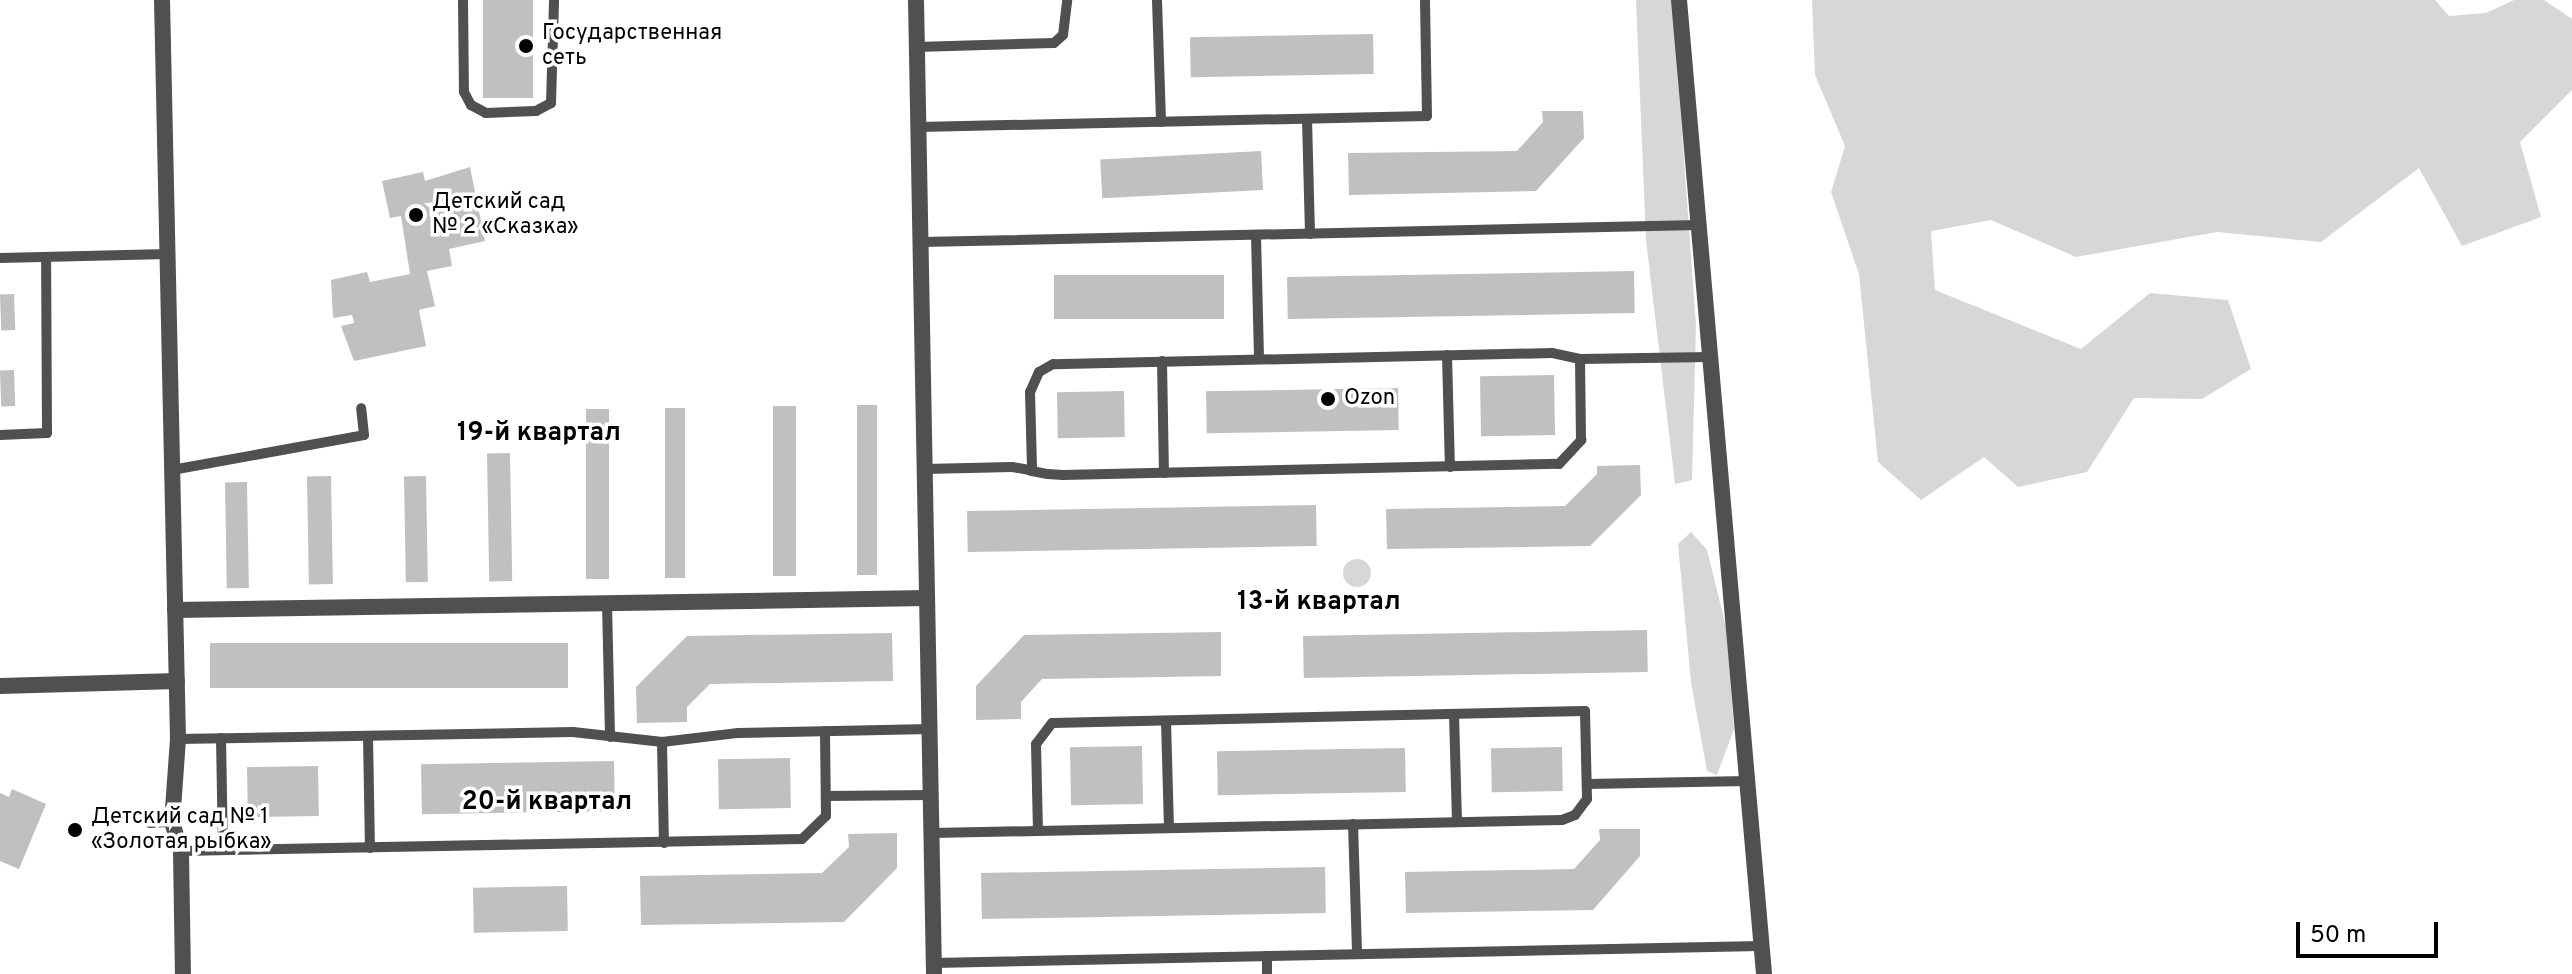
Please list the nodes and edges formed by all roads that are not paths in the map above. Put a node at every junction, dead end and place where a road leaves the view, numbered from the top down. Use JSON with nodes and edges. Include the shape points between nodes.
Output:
{"nodes":[{"id":1,"x":162,"y":0,"type":"edge"},
{"id":2,"x":463,"y":0,"type":"edge"},
{"id":3,"x":554,"y":0,"type":"edge"},
{"id":4,"x":916,"y":0,"type":"edge"},
{"id":5,"x":1067,"y":0,"type":"edge"},
{"id":6,"x":1157,"y":0,"type":"edge"},
{"id":7,"x":1425,"y":0,"type":"edge"},
{"id":8,"x":1679,"y":0,"type":"edge"},
{"id":9,"x":917,"y":47,"type":"junction"},
{"id":10,"x":1307,"y":119,"type":"junction"},
{"id":11,"x":1161,"y":122,"type":"junction"},
{"id":12,"x":919,"y":127,"type":"junction"},
{"id":13,"x":1699,"y":225,"type":"junction"},
{"id":14,"x":1310,"y":234,"type":"junction"},
{"id":15,"x":1256,"y":235,"type":"junction"},
{"id":16,"x":921,"y":242,"type":"junction"},
{"id":17,"x":168,"y":254,"type":"junction"},
{"id":18,"x":46,"y":257,"type":"junction"},
{"id":19,"x":0,"y":258,"type":"edge"},
{"id":20,"x":1447,"y":355,"type":"junction"},
{"id":21,"x":1710,"y":357,"type":"junction"},
{"id":22,"x":1259,"y":359,"type":"junction"},
{"id":23,"x":1580,"y":359,"type":"junction"},
{"id":24,"x":1162,"y":361,"type":"junction"},
{"id":25,"x":361,"y":408,"type":"dead end"},
{"id":26,"x":0,"y":435,"type":"edge"},
{"id":27,"x":1450,"y":467,"type":"junction"},
{"id":28,"x":925,"y":469,"type":"junction"},
{"id":29,"x":172,"y":470,"type":"junction"},
{"id":30,"x":1032,"y":471,"type":"junction"},
{"id":31,"x":1164,"y":473,"type":"junction"},
{"id":32,"x":927,"y":598,"type":"junction"},
{"id":33,"x":607,"y":603,"type":"junction"},
{"id":34,"x":175,"y":610,"type":"junction"},
{"id":35,"x":177,"y":681,"type":"junction"},
{"id":36,"x":0,"y":686,"type":"edge"},
{"id":37,"x":1454,"y":714,"type":"junction"},
{"id":38,"x":1166,"y":721,"type":"junction"},
{"id":39,"x":930,"y":729,"type":"junction"},
{"id":40,"x":825,"y":731,"type":"junction"},
{"id":41,"x":368,"y":736,"type":"junction"},
{"id":42,"x":610,"y":737,"type":"junction"},
{"id":43,"x":221,"y":738,"type":"junction"},
{"id":44,"x":178,"y":739,"type":"junction"},
{"id":45,"x":662,"y":742,"type":"junction"},
{"id":46,"x":1747,"y":781,"type":"junction"},
{"id":47,"x":1587,"y":784,"type":"junction"},
{"id":48,"x":931,"y":795,"type":"junction"},
{"id":49,"x":826,"y":796,"type":"junction"},
{"id":50,"x":172,"y":822,"type":"junction"},
{"id":51,"x":1457,"y":822,"type":"junction"},
{"id":52,"x":150,"y":823,"type":"dead end"},
{"id":53,"x":1353,"y":824,"type":"junction"},
{"id":54,"x":1169,"y":828,"type":"junction"},
{"id":55,"x":1038,"y":831,"type":"junction"},
{"id":56,"x":932,"y":833,"type":"junction"},
{"id":57,"x":664,"y":843,"type":"junction"},
{"id":58,"x":370,"y":848,"type":"junction"},
{"id":59,"x":223,"y":850,"type":"junction"},
{"id":60,"x":181,"y":851,"type":"junction"},
{"id":61,"x":1761,"y":946,"type":"junction"},
{"id":62,"x":1357,"y":954,"type":"junction"},
{"id":63,"x":1267,"y":956,"type":"junction"},
{"id":64,"x":934,"y":969,"type":"edge"},
{"id":65,"x":183,"y":974,"type":"edge"},
{"id":66,"x":1267,"y":974,"type":"edge"},
{"id":67,"x":1764,"y":974,"type":"edge"}],
"edges":[{"from":1,"to":17,"type":"street"},
{"from":2,"to":3,"type":"lane","via":[[464,92],[471,105],[486,113],[536,111],[551,103]]},
{"from":4,"to":9,"type":"street"},
{"from":5,"to":9,"type":"lane","via":[[1063,35],[1054,43]]},
{"from":6,"to":11,"type":"lane"},
{"from":7,"to":10,"type":"lane","via":[[1427,116]]},
{"from":8,"to":13,"type":"street"},
{"from":9,"to":12,"type":"street"},
{"from":10,"to":11,"type":"lane"},
{"from":10,"to":14,"type":"lane"},
{"from":11,"to":12,"type":"lane"},
{"from":12,"to":16,"type":"street"},
{"from":13,"to":14,"type":"lane"},
{"from":13,"to":21,"type":"street"},
{"from":14,"to":15,"type":"lane"},
{"from":15,"to":16,"type":"lane"},
{"from":15,"to":22,"type":"lane"},
{"from":16,"to":28,"type":"street"},
{"from":17,"to":18,"type":"lane"},
{"from":17,"to":29,"type":"street"},
{"from":18,"to":19,"type":"lane"},
{"from":18,"to":26,"type":"lane","via":[[47,433]]},
{"from":20,"to":22,"type":"lane"},
{"from":20,"to":23,"type":"lane","via":[[1552,353]]},
{"from":20,"to":27,"type":"lane"},
{"from":21,"to":23,"type":"lane"},
{"from":21,"to":46,"type":"street"},
{"from":22,"to":24,"type":"lane"},
{"from":23,"to":27,"type":"lane","via":[[1582,430],[1571,457],[1559,464]]},
{"from":24,"to":30,"type":"lane","via":[[1053,364],[1039,372],[1030,392]]},
{"from":24,"to":31,"type":"lane"},
{"from":25,"to":29,"type":"lane","via":[[364,435]]},
{"from":27,"to":31,"type":"lane"},
{"from":28,"to":30,"type":"lane"},
{"from":28,"to":32,"type":"street"},
{"from":29,"to":34,"type":"street"},
{"from":30,"to":31,"type":"lane"},
{"from":32,"to":33,"type":"street"},
{"from":32,"to":39,"type":"street"},
{"from":33,"to":34,"type":"street"},
{"from":33,"to":42,"type":"lane"},
{"from":34,"to":35,"type":"street"},
{"from":35,"to":36,"type":"street"},
{"from":35,"to":44,"type":"street"},
{"from":37,"to":38,"type":"lane"},
{"from":37,"to":47,"type":"lane","via":[[1585,711]]},
{"from":37,"to":51,"type":"lane"},
{"from":38,"to":54,"type":"lane"},
{"from":38,"to":55,"type":"lane","via":[[1046,726],[1036,744]]},
{"from":39,"to":40,"type":"lane"},
{"from":39,"to":48,"type":"street"},
{"from":40,"to":45,"type":"lane"},
{"from":40,"to":49,"type":"lane"},
{"from":41,"to":42,"type":"lane"},
{"from":41,"to":43,"type":"lane"},
{"from":41,"to":58,"type":"lane"},
{"from":42,"to":45,"type":"lane"},
{"from":43,"to":44,"type":"lane"},
{"from":43,"to":59,"type":"lane"},
{"from":44,"to":50,"type":"street"},
{"from":45,"to":57,"type":"lane"},
{"from":46,"to":47,"type":"lane"},
{"from":46,"to":61,"type":"street"},
{"from":47,"to":51,"type":"lane","via":[[1582,809],[1562,820]]},
{"from":48,"to":49,"type":"lane"},
{"from":48,"to":56,"type":"street"},
{"from":49,"to":57,"type":"lane","via":[[822,824],[802,839]]},
{"from":50,"to":52,"type":"lane"},
{"from":50,"to":60,"type":"street"},
{"from":51,"to":53,"type":"lane"},
{"from":53,"to":54,"type":"lane"},
{"from":53,"to":62,"type":"lane"},
{"from":54,"to":55,"type":"lane"},
{"from":55,"to":56,"type":"lane"},
{"from":56,"to":64,"type":"street"},
{"from":57,"to":58,"type":"lane"},
{"from":58,"to":59,"type":"lane"},
{"from":59,"to":60,"type":"lane"},
{"from":60,"to":65,"type":"street"},
{"from":61,"to":62,"type":"lane"},
{"from":61,"to":67,"type":"street"},
{"from":62,"to":63,"type":"lane"},
{"from":63,"to":64,"type":"lane"},
{"from":63,"to":66,"type":"lane"}]}
